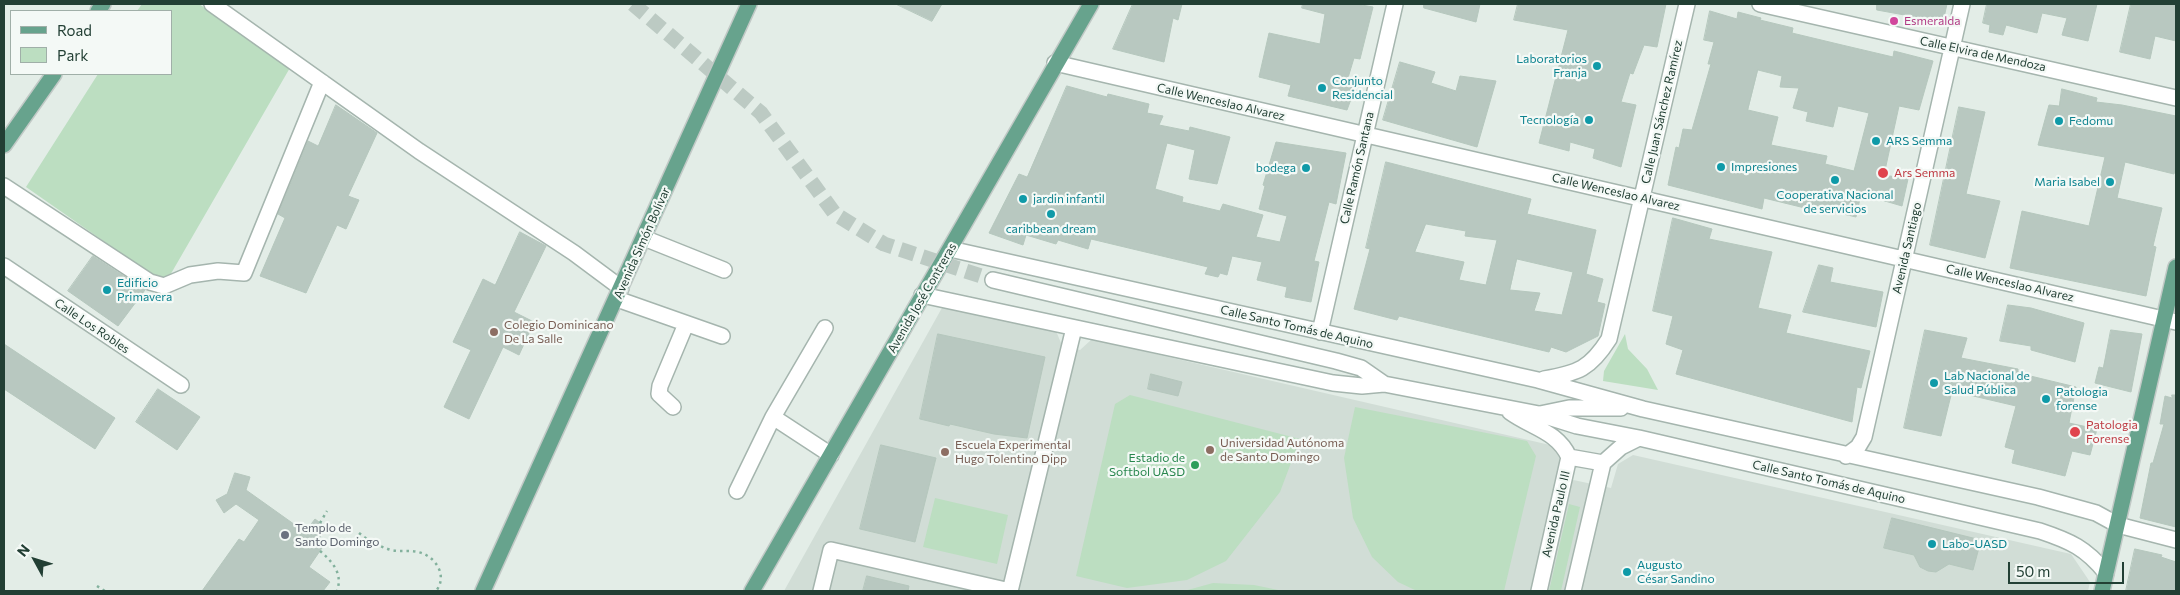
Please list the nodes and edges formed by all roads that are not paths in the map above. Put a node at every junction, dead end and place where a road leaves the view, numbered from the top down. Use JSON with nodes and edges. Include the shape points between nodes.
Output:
{"nodes":[{"id":1,"x":212,"y":4,"type":"edge"},
{"id":2,"x":749,"y":4,"type":"edge"},
{"id":3,"x":1091,"y":4,"type":"edge"},
{"id":4,"x":1395,"y":4,"type":"edge"},
{"id":5,"x":1687,"y":4,"type":"edge"},
{"id":6,"x":1760,"y":4,"type":"edge"},
{"id":7,"x":1962,"y":4,"type":"edge"},
{"id":8,"x":1952,"y":46,"type":"junction"},
{"id":9,"x":1055,"y":63,"type":"junction"},
{"id":10,"x":53,"y":75,"type":"edge"},
{"id":11,"x":322,"y":82,"type":"junction"},
{"id":12,"x":2176,"y":98,"type":"edge"},
{"id":13,"x":1365,"y":135,"type":"junction"},
{"id":14,"x":4,"y":145,"type":"edge"},
{"id":15,"x":4,"y":186,"type":"edge"},
{"id":16,"x":1642,"y":198,"type":"junction"},
{"id":17,"x":644,"y":238,"type":"junction"},
{"id":18,"x":950,"y":249,"type":"junction"},
{"id":19,"x":1905,"y":259,"type":"junction"},
{"id":20,"x":4,"y":266,"type":"edge"},
{"id":21,"x":2176,"y":268,"type":"edge"},
{"id":22,"x":724,"y":270,"type":"dead end"},
{"id":23,"x":993,"y":280,"type":"tunnel mouth"},
{"id":24,"x":619,"y":293,"type":"junction"},
{"id":25,"x":922,"y":295,"type":"junction"},
{"id":26,"x":2170,"y":320,"type":"edge"},
{"id":27,"x":686,"y":324,"type":"junction"},
{"id":28,"x":825,"y":328,"type":"dead end"},
{"id":29,"x":1074,"y":328,"type":"junction"},
{"id":30,"x":1320,"y":332,"type":"junction"},
{"id":31,"x":722,"y":336,"type":"dead end"},
{"id":32,"x":1538,"y":380,"type":"junction"},
{"id":33,"x":1384,"y":384,"type":"junction"},
{"id":34,"x":181,"y":385,"type":"dead end"},
{"id":35,"x":673,"y":406,"type":"dead end"},
{"id":36,"x":1507,"y":409,"type":"junction"},
{"id":37,"x":1643,"y":409,"type":"junction"},
{"id":38,"x":1539,"y":414,"type":"junction"},
{"id":39,"x":773,"y":417,"type":"junction"},
{"id":40,"x":1640,"y":438,"type":"junction"},
{"id":41,"x":831,"y":456,"type":"junction"},
{"id":42,"x":1846,"y":456,"type":"junction"},
{"id":43,"x":1569,"y":457,"type":"junction"},
{"id":44,"x":1603,"y":463,"type":"junction"},
{"id":45,"x":737,"y":490,"type":"dead end"},
{"id":46,"x":2118,"y":525,"type":"junction"},
{"id":47,"x":2176,"y":540,"type":"edge"},
{"id":48,"x":2106,"y":573,"type":"junction"},
{"id":49,"x":483,"y":591,"type":"edge"},
{"id":50,"x":752,"y":591,"type":"edge"},
{"id":51,"x":821,"y":591,"type":"edge"},
{"id":52,"x":1010,"y":591,"type":"edge"},
{"id":53,"x":1538,"y":591,"type":"edge"},
{"id":54,"x":1573,"y":591,"type":"edge"},
{"id":55,"x":2102,"y":591,"type":"edge"}],
"edges":[{"from":1,"to":11,"type":"street"},
{"from":2,"to":17,"type":"main road","name":"Avenida Simón Bolívar"},
{"from":3,"to":9,"type":"main road","name":"Avenida José Contreras"},
{"from":4,"to":13,"type":"street","name":"Calle Ramón Santana"},
{"from":5,"to":16,"type":"street","name":"Calle Juan Sánchez Ramírez"},
{"from":6,"to":8,"type":"street","name":"Calle Elvira de Mendoza"},
{"from":7,"to":8,"type":"street","name":"Avenida Santiago"},
{"from":8,"to":12,"type":"street","name":"Calle Elvira de Mendoza"},
{"from":8,"to":19,"type":"street","name":"Avenida Santiago"},
{"from":9,"to":13,"type":"street","name":"Calle Wenceslao Alvarez"},
{"from":9,"to":18,"type":"main road","name":"Avenida José Contreras"},
{"from":10,"to":14,"type":"main road"},
{"from":11,"to":15,"type":"street","via":[[244,273],[218,271],[190,275],[164,286],[150,282]]},
{"from":11,"to":24,"type":"street","via":[[419,151],[574,253]]},
{"from":13,"to":16,"type":"street","name":"Calle Wenceslao Alvarez"},
{"from":13,"to":30,"type":"street","name":"Calle Ramón Santana"},
{"from":16,"to":19,"type":"street","name":"Calle Wenceslao Alvarez"},
{"from":16,"to":32,"type":"street","name":"Calle Juan Sánchez Ramírez","via":[[1609,340],[1585,369]]},
{"from":17,"to":22,"type":"street"},
{"from":17,"to":24,"type":"main road","name":"Avenida Simón Bolívar"},
{"from":18,"to":25,"type":"main road","name":"Avenida José Contreras"},
{"from":18,"to":30,"type":"street","name":"Calle Santo Tomás de Aquino"},
{"from":19,"to":26,"type":"street","name":"Calle Wenceslao Alvarez"},
{"from":19,"to":42,"type":"street","name":"Avenida Santiago","via":[[1864,437],[1858,447]]},
{"from":20,"to":34,"type":"street","name":"Calle Los Robles"},
{"from":21,"to":26,"type":"main road"},
{"from":23,"to":33,"type":"street","via":[[1336,360],[1361,368]]},
{"from":24,"to":27,"type":"street"},
{"from":24,"to":49,"type":"main road","name":"Avenida Simón Bolívar"},
{"from":25,"to":29,"type":"street","name":"Calle Santo Tomás de Aquino"},
{"from":25,"to":41,"type":"main road","name":"Avenida José Contreras"},
{"from":26,"to":46,"type":"main road"},
{"from":27,"to":31,"type":"street"},
{"from":27,"to":35,"type":"street","via":[[660,386],[659,394]]},
{"from":28,"to":39,"type":"street"},
{"from":29,"to":33,"type":"street","name":"Calle Santo Tomás de Aquino","via":[[1333,383]]},
{"from":29,"to":52,"type":"street"},
{"from":30,"to":32,"type":"street","name":"Calle Santo Tomás de Aquino"},
{"from":32,"to":37,"type":"street","name":"Calle Santo Tomás de Aquino"},
{"from":33,"to":36,"type":"street","name":"Calle Santo Tomás de Aquino"},
{"from":36,"to":38,"type":"street","name":"Calle Santo Tomás de Aquino"},
{"from":36,"to":43,"type":"street","name":"Avenida Paulo III","via":[[1555,437],[1564,445]]},
{"from":37,"to":38,"type":"street","name":"Calle Santo Tomás de Aquino","via":[[1569,408]]},
{"from":37,"to":42,"type":"street","name":"Calle Santo Tomás de Aquino"},
{"from":38,"to":40,"type":"street","name":"Calle Santo Tomás de Aquino","via":[[1577,426]]},
{"from":39,"to":41,"type":"street"},
{"from":39,"to":45,"type":"street"},
{"from":40,"to":44,"type":"street","via":[[1621,447]]},
{"from":40,"to":48,"type":"street","name":"Calle Santo Tomás de Aquino","via":[[2040,531],[2073,542],[2092,556]]},
{"from":41,"to":50,"type":"main road","name":"Avenida José Contreras"},
{"from":42,"to":46,"type":"street","name":"Calle Santo Tomás de Aquino","via":[[2038,497],[2096,513]]},
{"from":43,"to":44,"type":"street"},
{"from":43,"to":53,"type":"street","name":"Avenida Paulo III"},
{"from":44,"to":54,"type":"street"},
{"from":46,"to":47,"type":"street","name":"Calle Santo Tomás de Aquino"},
{"from":46,"to":48,"type":"main road"},
{"from":48,"to":55,"type":"main road"},
{"from":51,"to":52,"type":"street","via":[[831,550]]}]}
